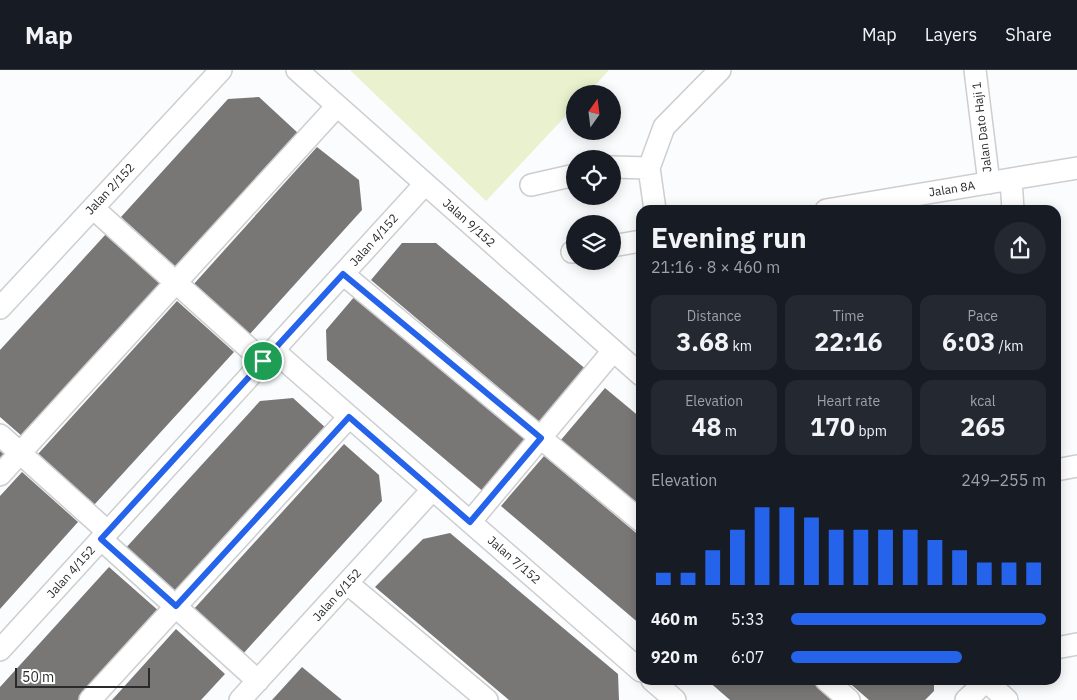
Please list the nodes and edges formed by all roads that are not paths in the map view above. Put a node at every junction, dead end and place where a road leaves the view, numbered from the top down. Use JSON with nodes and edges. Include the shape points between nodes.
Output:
{"nodes":[{"id":1,"x":221,"y":70,"type":"edge"},
{"id":2,"x":297,"y":70,"type":"edge"},
{"id":3,"x":720,"y":70,"type":"edge"},
{"id":4,"x":975,"y":70,"type":"edge"},
{"id":5,"x":337,"y":106,"type":"junction"},
{"id":6,"x":621,"y":167,"type":"edge"},
{"id":7,"x":649,"y":168,"type":"junction"},
{"id":8,"x":1077,"y":168,"type":"edge"},
{"id":9,"x":566,"y":177,"type":"edge"},
{"id":10,"x":1011,"y":179,"type":"junction"},
{"id":11,"x":988,"y":183,"type":"junction"},
{"id":12,"x":425,"y":184,"type":"junction"},
{"id":13,"x":531,"y":185,"type":"dead end"},
{"id":14,"x":654,"y":205,"type":"edge"},
{"id":15,"x":868,"y":205,"type":"edge"},
{"id":16,"x":1013,"y":205,"type":"edge"},
{"id":17,"x":93,"y":208,"type":"junction"},
{"id":18,"x":636,"y":242,"type":"edge"},
{"id":19,"x":621,"y":244,"type":"edge"},
{"id":20,"x":343,"y":274,"type":"junction"},
{"id":21,"x":176,"y":282,"type":"junction"},
{"id":22,"x":0,"y":308,"type":"edge"},
{"id":23,"x":613,"y":350,"type":"junction"},
{"id":24,"x":268,"y":356,"type":"junction"},
{"id":25,"x":636,"y":371,"type":"edge"},
{"id":26,"x":349,"y":417,"type":"junction"},
{"id":27,"x":0,"y":435,"type":"edge"},
{"id":28,"x":541,"y":438,"type":"junction"},
{"id":29,"x":20,"y":453,"type":"junction"},
{"id":30,"x":1077,"y":466,"type":"edge"},
{"id":31,"x":1061,"y":469,"type":"edge"},
{"id":32,"x":0,"y":475,"type":"edge"},
{"id":33,"x":433,"y":489,"type":"junction"},
{"id":34,"x":636,"y":517,"type":"edge"},
{"id":35,"x":470,"y":522,"type":"junction"},
{"id":36,"x":104,"y":536,"type":"junction"},
{"id":37,"x":347,"y":583,"type":"junction"},
{"id":38,"x":176,"y":606,"type":"junction"},
{"id":39,"x":1077,"y":644,"type":"edge"},
{"id":40,"x":1061,"y":647,"type":"edge"},
{"id":41,"x":0,"y":650,"type":"edge"},
{"id":42,"x":636,"y":666,"type":"edge"},
{"id":43,"x":258,"y":681,"type":"junction"},
{"id":44,"x":832,"y":685,"type":"edge"},
{"id":45,"x":981,"y":685,"type":"edge"},
{"id":46,"x":990,"y":685,"type":"edge"},
{"id":47,"x":90,"y":700,"type":"edge"},
{"id":48,"x":240,"y":700,"type":"edge"},
{"id":49,"x":487,"y":700,"type":"edge"},
{"id":50,"x":849,"y":700,"type":"edge"},
{"id":51,"x":966,"y":700,"type":"edge"},
{"id":52,"x":1007,"y":700,"type":"edge"}],
"edges":[{"from":1,"to":17,"type":"street","name":"Jalan 2/152"},
{"from":2,"to":5,"type":"street","name":"Jalan 9/152"},
{"from":3,"to":7,"type":"street","via":[[664,127]]},
{"from":4,"to":11,"type":"street","name":"Jalan Dato Haji 1"},
{"from":5,"to":12,"type":"street","name":"Jalan 9/152"},
{"from":5,"to":21,"type":"street"},
{"from":6,"to":7,"type":"street"},
{"from":7,"to":14,"type":"street"},
{"from":8,"to":10,"type":"street","name":"Jalan 8A"},
{"from":9,"to":13,"type":"street"},
{"from":10,"to":11,"type":"street","name":"Jalan 8A"},
{"from":10,"to":16,"type":"street"},
{"from":11,"to":15,"type":"street","name":"Jalan 8A"},
{"from":12,"to":20,"type":"street","name":"Jalan 4/152"},
{"from":12,"to":23,"type":"street","name":"Jalan 9/152"},
{"from":17,"to":21,"type":"street","name":"Jalan 7/152"},
{"from":17,"to":22,"type":"street","name":"Jalan 2/152"},
{"from":18,"to":19,"type":"street"},
{"from":20,"to":24,"type":"street","name":"Jalan 4/152"},
{"from":20,"to":28,"type":"street"},
{"from":21,"to":24,"type":"street","name":"Jalan 7/152"},
{"from":21,"to":29,"type":"street"},
{"from":23,"to":25,"type":"street","name":"Jalan 9/152"},
{"from":23,"to":28,"type":"street"},
{"from":24,"to":26,"type":"street","name":"Jalan 7/152"},
{"from":24,"to":36,"type":"street","name":"Jalan 4/152"},
{"from":26,"to":33,"type":"street","name":"Jalan 7/152"},
{"from":26,"to":38,"type":"street"},
{"from":27,"to":29,"type":"street"},
{"from":28,"to":34,"type":"street"},
{"from":28,"to":35,"type":"street"},
{"from":29,"to":32,"type":"street"},
{"from":29,"to":36,"type":"street"},
{"from":30,"to":31,"type":"street"},
{"from":33,"to":35,"type":"street","name":"Jalan 7/152"},
{"from":33,"to":37,"type":"street","name":"Jalan 6/152"},
{"from":35,"to":42,"type":"street","name":"Jalan 7/152"},
{"from":36,"to":38,"type":"street"},
{"from":36,"to":41,"type":"street","name":"Jalan 4/152"},
{"from":37,"to":43,"type":"street","name":"Jalan 6/152"},
{"from":37,"to":49,"type":"street"},
{"from":38,"to":43,"type":"street"},
{"from":38,"to":47,"type":"street"},
{"from":39,"to":40,"type":"street"},
{"from":43,"to":48,"type":"street","name":"Jalan 6/152"},
{"from":44,"to":50,"type":"street"},
{"from":45,"to":51,"type":"street"},
{"from":46,"to":52,"type":"street"}]}
